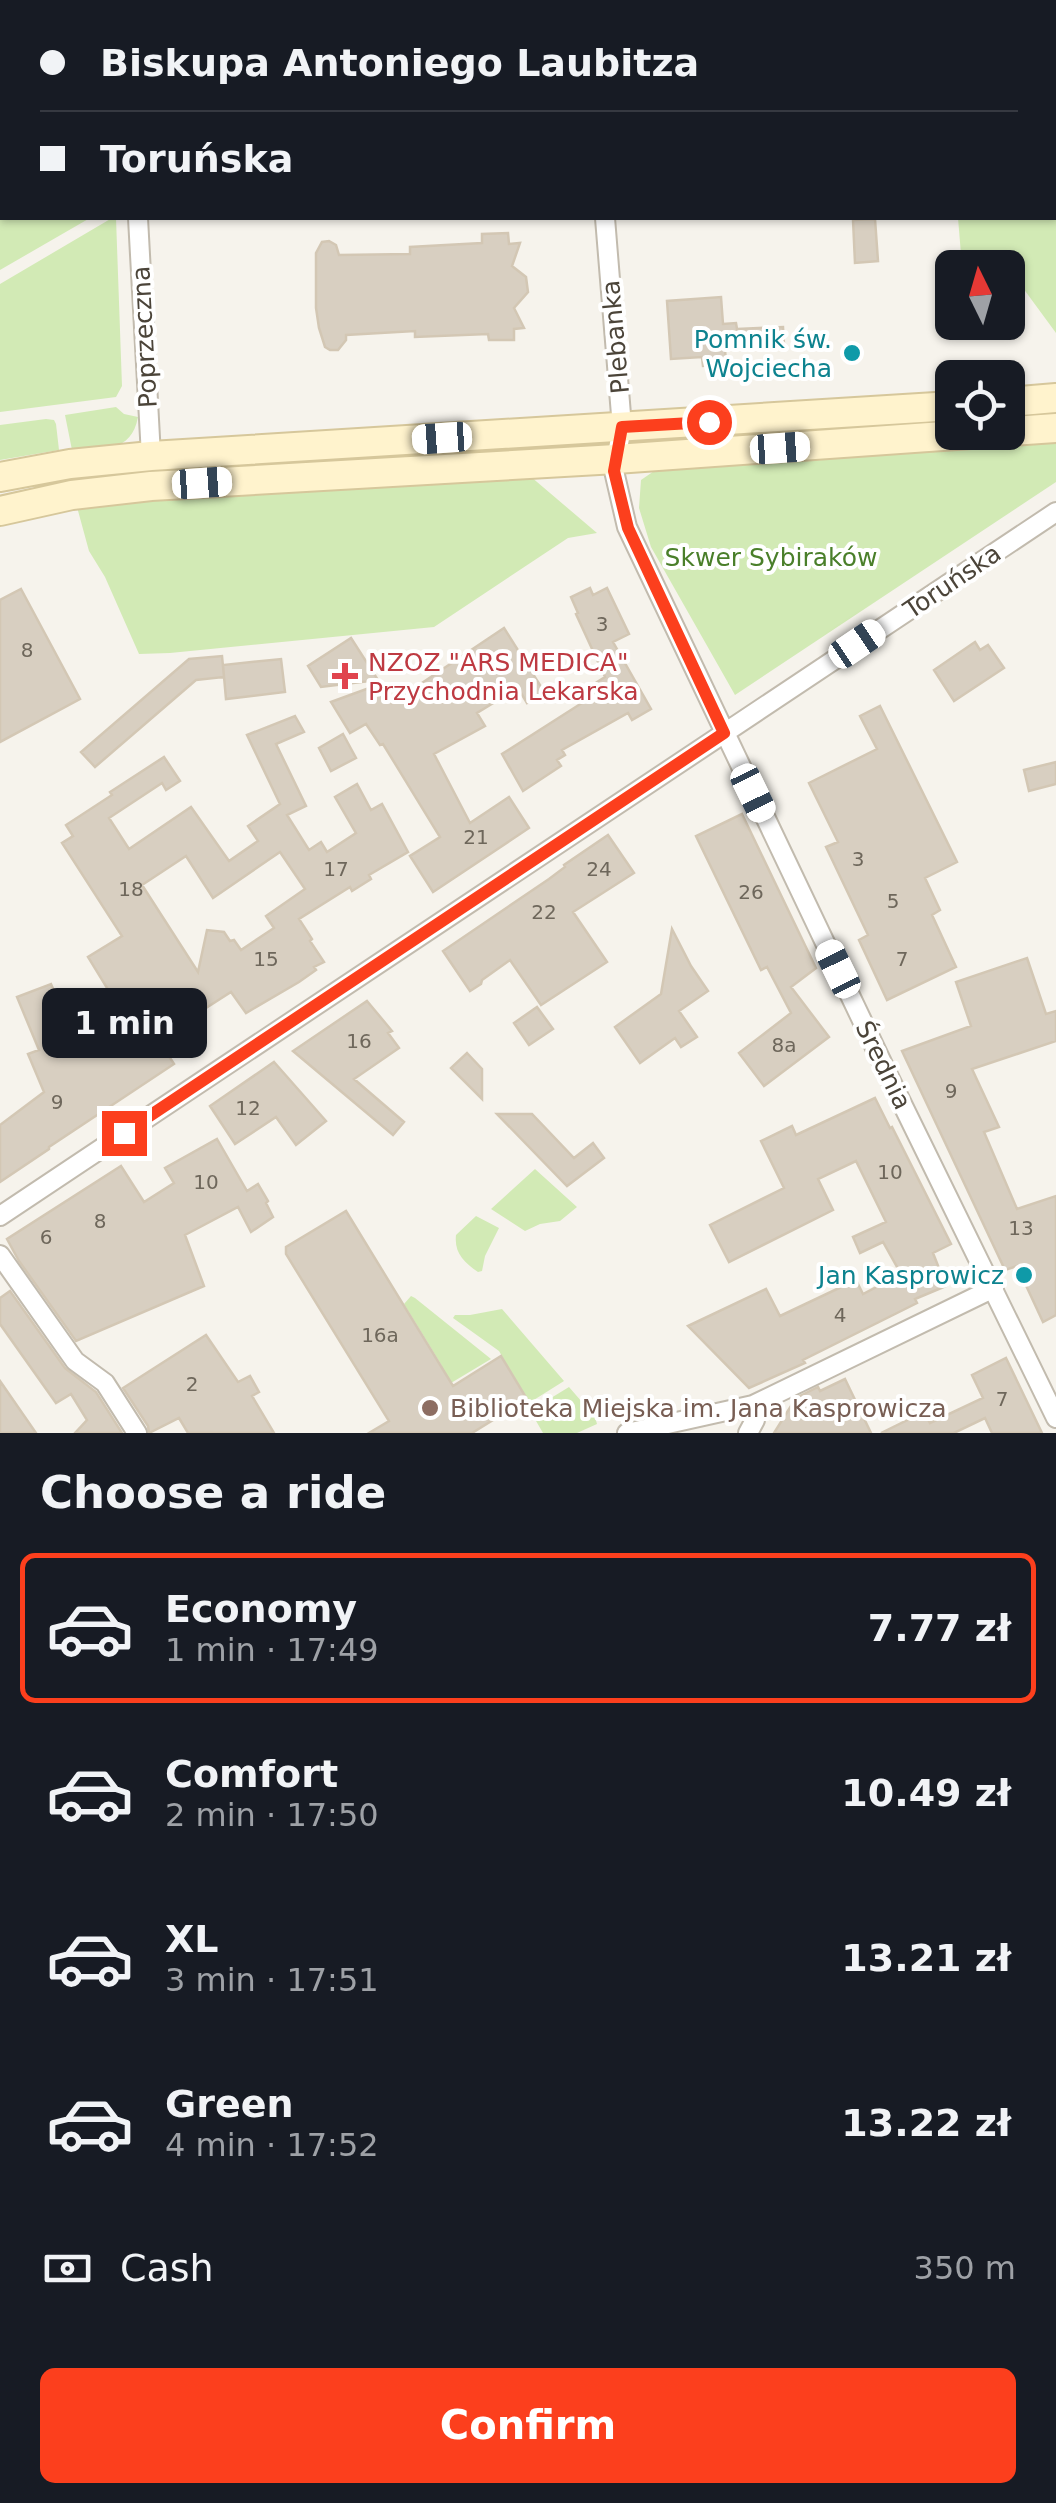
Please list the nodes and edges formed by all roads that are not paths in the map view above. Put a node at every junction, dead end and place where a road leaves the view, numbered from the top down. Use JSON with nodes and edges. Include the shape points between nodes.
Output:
{"nodes":[{"id":1,"x":138,"y":220,"type":"edge"},
{"id":2,"x":605,"y":220,"type":"edge"},
{"id":3,"x":1056,"y":398,"type":"edge"},
{"id":4,"x":1025,"y":401,"type":"edge"},
{"id":5,"x":935,"y":407,"type":"edge"},
{"id":6,"x":622,"y":427,"type":"junction"},
{"id":7,"x":1056,"y":428,"type":"edge"},
{"id":8,"x":151,"y":456,"type":"junction"},
{"id":9,"x":616,"y":458,"type":"junction"},
{"id":10,"x":0,"y":476,"type":"edge"},
{"id":11,"x":0,"y":511,"type":"edge"},
{"id":12,"x":1056,"y":512,"type":"edge"},
{"id":13,"x":724,"y":733,"type":"junction"},
{"id":14,"x":0,"y":1216,"type":"edge"},
{"id":15,"x":0,"y":1255,"type":"edge"},
{"id":16,"x":994,"y":1288,"type":"junction"},
{"id":17,"x":752,"y":1404,"type":"junction"},
{"id":18,"x":1056,"y":1418,"type":"edge"},
{"id":19,"x":137,"y":1433,"type":"edge"},
{"id":20,"x":629,"y":1433,"type":"edge"},
{"id":21,"x":748,"y":1433,"type":"edge"}],
"edges":[{"from":1,"to":8,"type":"street","name":"Poprzeczna"},
{"from":2,"to":6,"type":"street","name":"Plebanka"},
{"from":3,"to":4,"type":"main road"},
{"from":5,"to":6,"type":"main road"},
{"from":6,"to":8,"type":"main road"},
{"from":6,"to":9,"type":"street","name":"Plebanka"},
{"from":7,"to":9,"type":"main road"},
{"from":8,"to":10,"type":"main road"},
{"from":9,"to":11,"type":"main road","via":[[152,486]]},
{"from":9,"to":13,"type":"street","name":"Plebanka","via":[[629,531]]},
{"from":12,"to":13,"type":"street","name":"Toruńska"},
{"from":13,"to":14,"type":"street","name":"Toruńska"},
{"from":13,"to":16,"type":"street","name":"Średnia"},
{"from":15,"to":19,"type":"street","via":[[76,1360],[105,1383]]},
{"from":16,"to":17,"type":"street"},
{"from":16,"to":18,"type":"street","name":"Średnia"},
{"from":17,"to":20,"type":"street"},
{"from":17,"to":21,"type":"street","via":[[755,1420]]}]}
